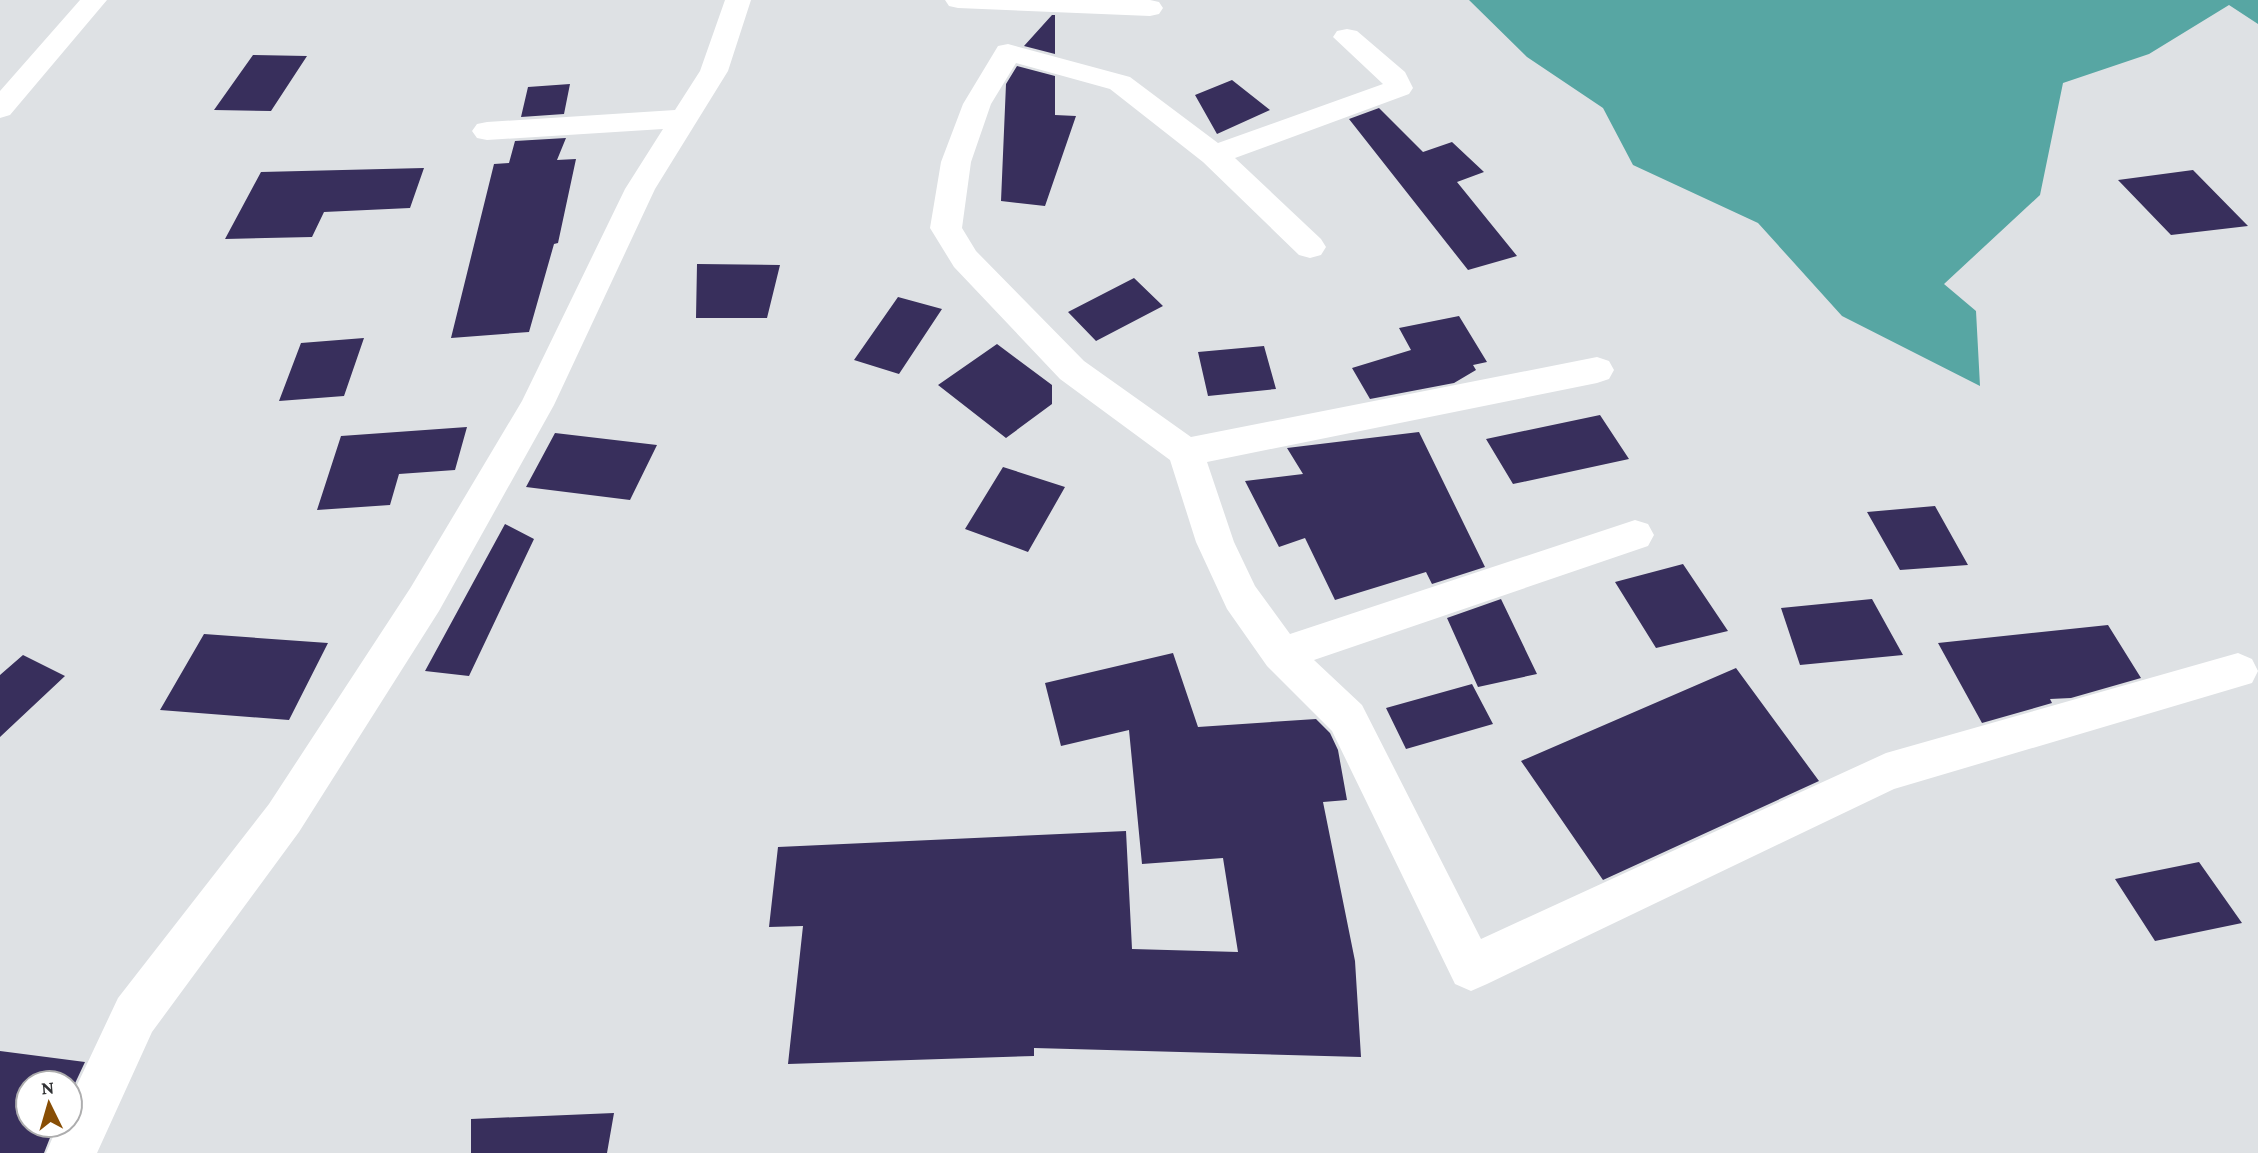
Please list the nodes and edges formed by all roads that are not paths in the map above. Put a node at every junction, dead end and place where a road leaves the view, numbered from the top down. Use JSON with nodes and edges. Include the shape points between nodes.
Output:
{"nodes":[{"id":1,"x":94,"y":0,"type":"edge"},
{"id":2,"x":738,"y":0,"type":"edge"},
{"id":3,"x":958,"y":0,"type":"edge"},
{"id":4,"x":1043,"y":4,"type":"junction"},
{"id":5,"x":1150,"y":8,"type":"dead end"},
{"id":6,"x":1348,"y":37,"type":"dead end"},
{"id":7,"x":1008,"y":52,"type":"junction"},
{"id":8,"x":0,"y":109,"type":"edge"},
{"id":9,"x":684,"y":119,"type":"junction"},
{"id":10,"x":487,"y":131,"type":"dead end"},
{"id":11,"x":1214,"y":155,"type":"junction"},
{"id":12,"x":1310,"y":247,"type":"dead end"},
{"id":13,"x":1597,"y":370,"type":"dead end"},
{"id":14,"x":1186,"y":452,"type":"junction"},
{"id":15,"x":1635,"y":535,"type":"dead end"},
{"id":16,"x":1282,"y":654,"type":"junction"},
{"id":17,"x":2238,"y":671,"type":"dead end"},
{"id":18,"x":71,"y":1153,"type":"edge"}],
"edges":[{"from":1,"to":8,"type":"street"},
{"from":2,"to":9,"type":"street","via":[[714,71]]},
{"from":3,"to":4,"type":"street"},
{"from":4,"to":5,"type":"street"},
{"from":4,"to":7,"type":"street"},
{"from":6,"to":11,"type":"street","via":[[1395,78],[1399,88]]},
{"from":7,"to":11,"type":"street","via":[[1120,83]]},
{"from":7,"to":14,"type":"street","via":[[977,104],[956,162],[946,228],[965,259],[1072,370]]},
{"from":9,"to":10,"type":"street"},
{"from":9,"to":18,"type":"street","via":[[640,190],[537,405],[425,599],[284,818],[135,1015]]},
{"from":11,"to":12,"type":"street"},
{"from":13,"to":14,"type":"street"},
{"from":14,"to":16,"type":"street","via":[[1215,542],[1241,597]]},
{"from":15,"to":16,"type":"street"},
{"from":16,"to":17,"type":"street","via":[[1347,719],[1471,968],[1886,772]]}]}
